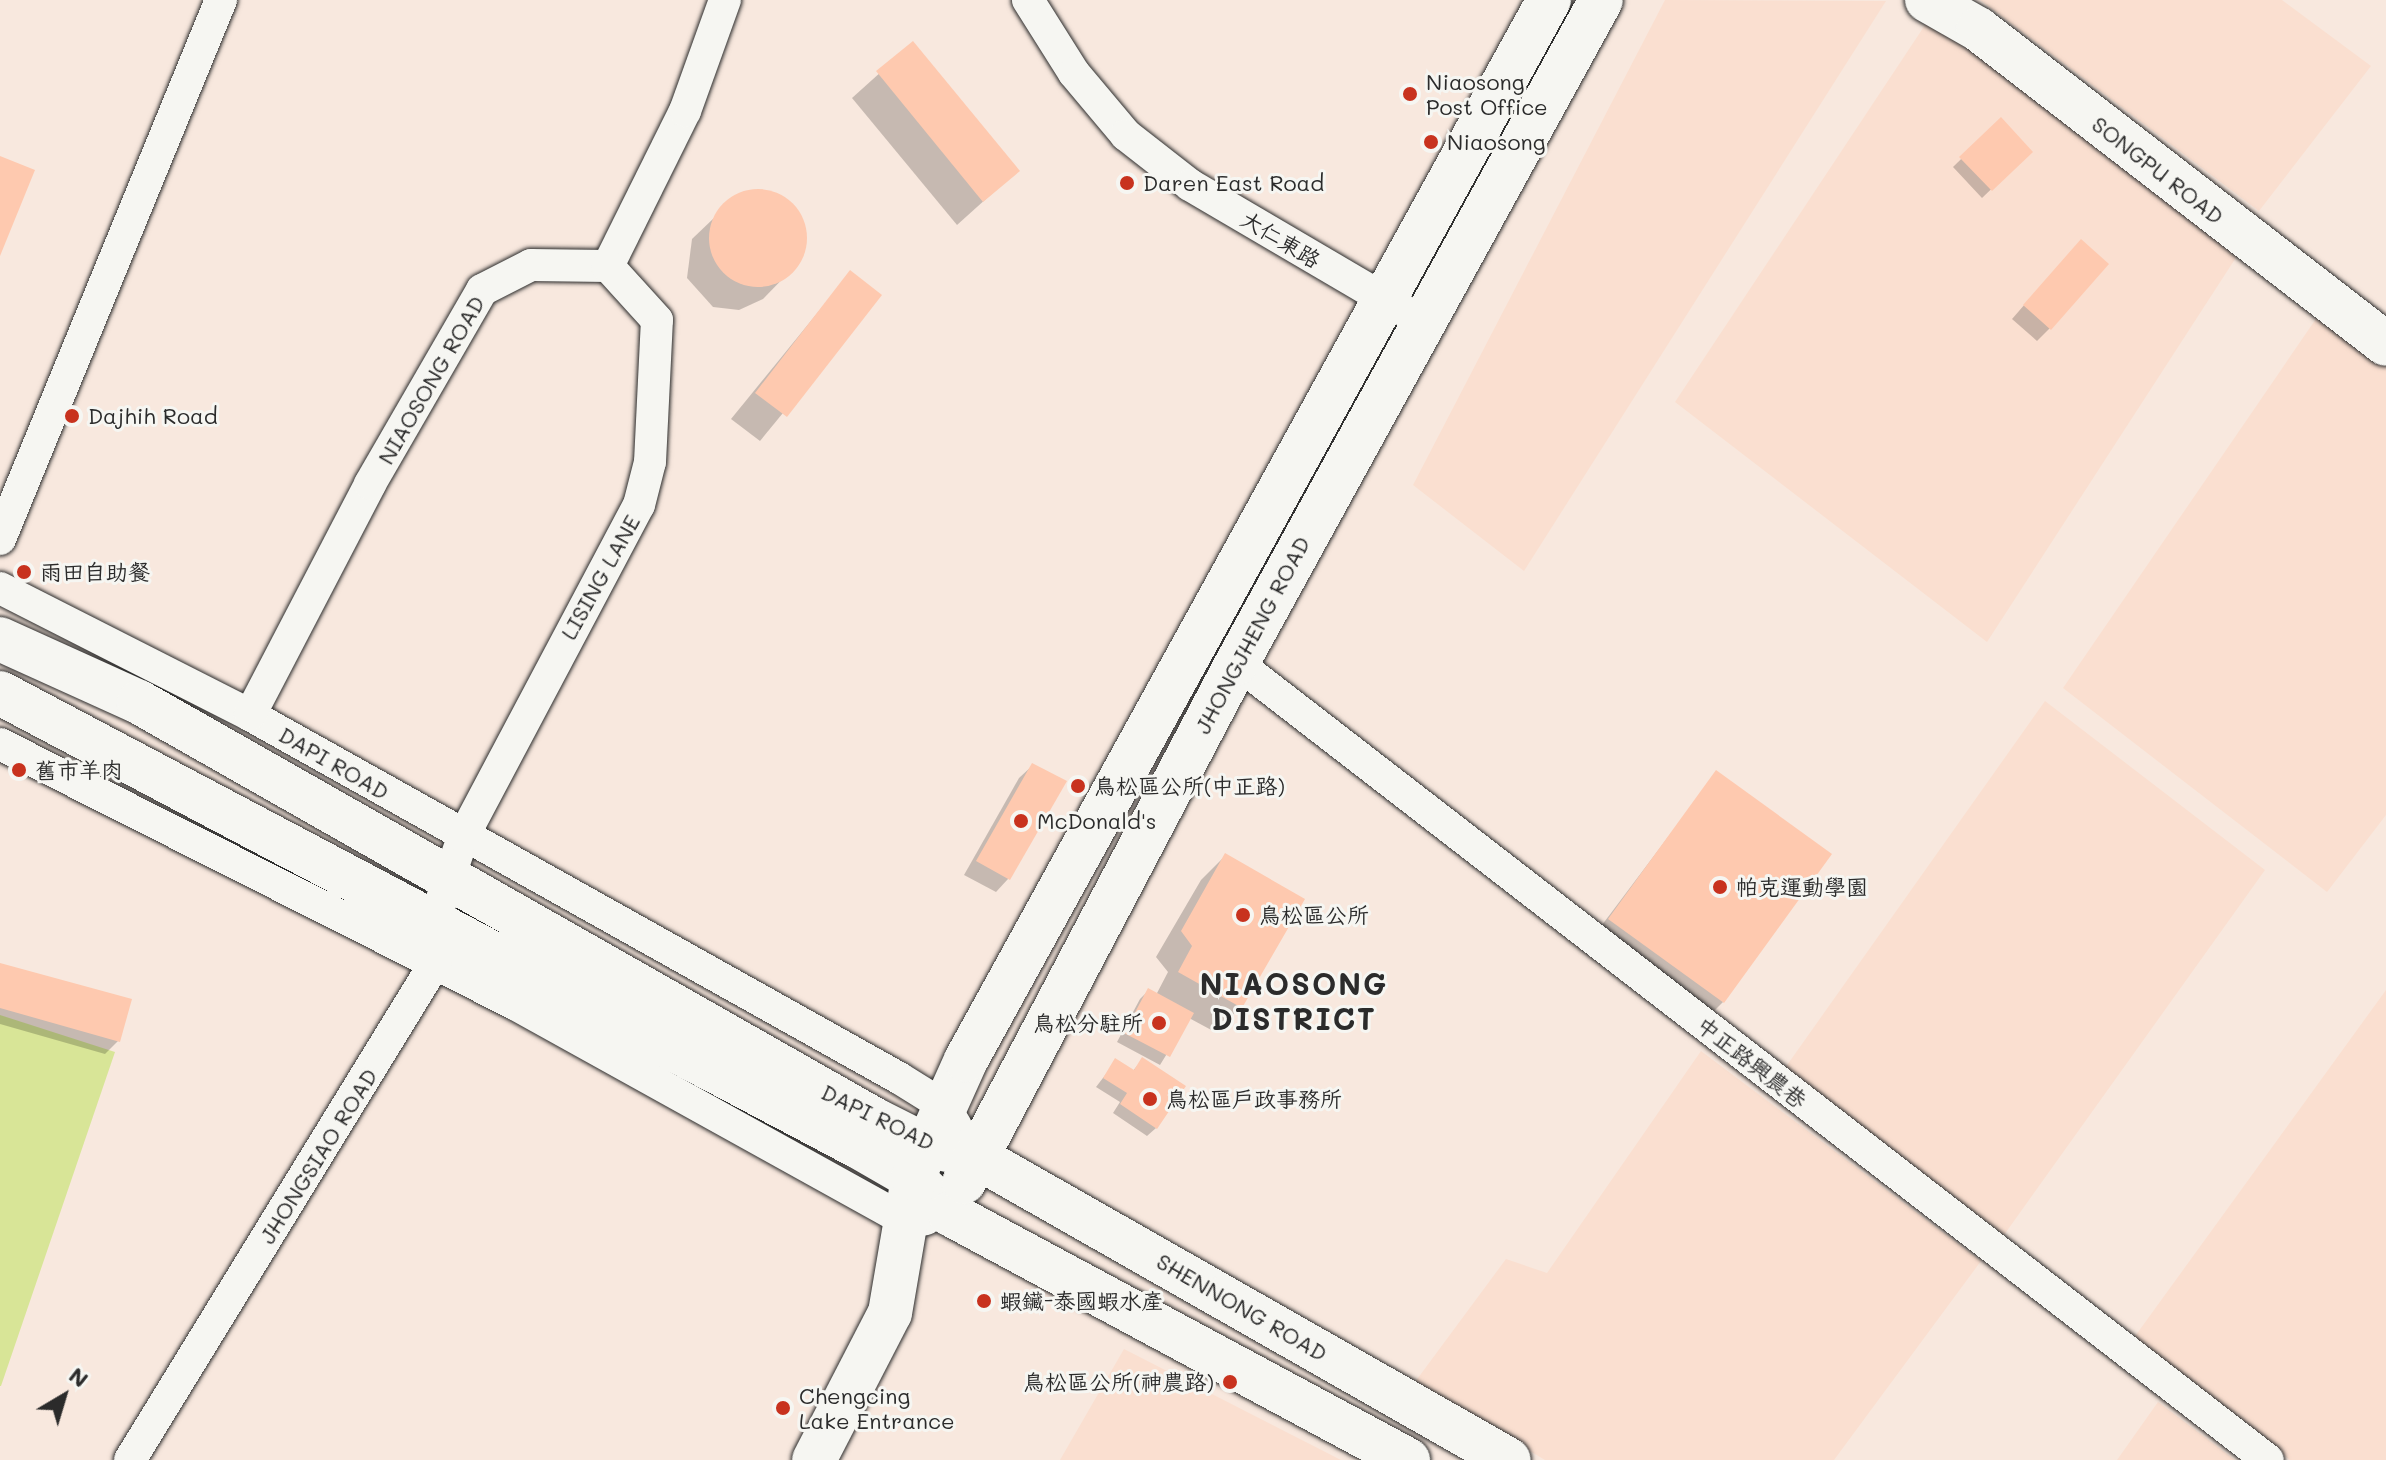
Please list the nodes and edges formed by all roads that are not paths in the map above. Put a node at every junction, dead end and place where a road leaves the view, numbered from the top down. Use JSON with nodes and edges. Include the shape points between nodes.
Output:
{"nodes":[{"id":1,"x":221,"y":0,"type":"edge"},
{"id":2,"x":725,"y":0,"type":"edge"},
{"id":3,"x":1028,"y":0,"type":"edge"},
{"id":4,"x":1549,"y":0,"type":"edge"},
{"id":5,"x":1601,"y":0,"type":"edge"},
{"id":6,"x":1927,"y":0,"type":"edge"},
{"id":7,"x":608,"y":266,"type":"junction"},
{"id":8,"x":1383,"y":298,"type":"junction"},
{"id":9,"x":1422,"y":321,"type":"junction"},
{"id":10,"x":2386,"y":344,"type":"edge"},
{"id":11,"x":0,"y":539,"type":"edge"},
{"id":12,"x":0,"y":588,"type":"edge"},
{"id":13,"x":0,"y":639,"type":"edge"},
{"id":14,"x":1237,"y":663,"type":"junction"},
{"id":15,"x":0,"y":693,"type":"edge"},
{"id":16,"x":250,"y":715,"type":"junction"},
{"id":17,"x":0,"y":744,"type":"edge"},
{"id":18,"x":463,"y":837,"type":"junction"},
{"id":19,"x":446,"y":877,"type":"junction"},
{"id":20,"x":435,"y":919,"type":"junction"},
{"id":21,"x":435,"y":963,"type":"junction"},
{"id":22,"x":944,"y":1106,"type":"junction"},
{"id":23,"x":975,"y":1156,"type":"junction"},
{"id":24,"x":919,"y":1162,"type":"junction"},
{"id":25,"x":950,"y":1214,"type":"junction"},
{"id":26,"x":908,"y":1222,"type":"junction"},
{"id":27,"x":901,"y":1266,"type":"junction"},
{"id":28,"x":1481,"y":1453,"type":"edge"},
{"id":29,"x":130,"y":1460,"type":"edge"},
{"id":30,"x":814,"y":1460,"type":"edge"},
{"id":31,"x":1408,"y":1460,"type":"edge"},
{"id":32,"x":2268,"y":1460,"type":"edge"}],
"edges":[{"from":1,"to":11,"type":"street"},
{"from":2,"to":7,"type":"street","via":[[685,111]]},
{"from":3,"to":8,"type":"street","name":"大仁東路","via":[[1074,73],[1126,135],[1190,185]]},
{"from":4,"to":8,"type":"main road","name":"JHONGJHENG ROAD"},
{"from":5,"to":9,"type":"main road","name":"JHONGJHENG ROAD"},
{"from":6,"to":10,"type":"main road","name":"SONGPU ROAD","via":[[1978,29]]},
{"from":7,"to":16,"type":"street","name":"NIAOSONG ROAD","via":[[531,265],[482,290],[370,484]]},
{"from":7,"to":18,"type":"street","name":"LISING LANE","via":[[657,320],[650,462],[639,505]]},
{"from":8,"to":9,"type":"street","name":"大仁東路"},
{"from":8,"to":22,"type":"main road","name":"JHONGJHENG ROAD"},
{"from":9,"to":14,"type":"main road","name":"JHONGJHENG ROAD"},
{"from":12,"to":16,"type":"street","name":"DAPI ROAD"},
{"from":13,"to":19,"type":"main road","name":"DAPI ROAD","via":[[139,702]]},
{"from":14,"to":23,"type":"main road","name":"JHONGJHENG ROAD"},
{"from":14,"to":32,"type":"street","name":"中正路興農巷"},
{"from":15,"to":20,"type":"main road","name":"DAPI ROAD"},
{"from":16,"to":18,"type":"street","name":"DAPI ROAD"},
{"from":17,"to":21,"type":"street"},
{"from":18,"to":19,"type":"street"},
{"from":18,"to":22,"type":"street","name":"DAPI ROAD"},
{"from":19,"to":20,"type":"street"},
{"from":19,"to":24,"type":"main road","name":"DAPI ROAD"},
{"from":20,"to":21,"type":"street"},
{"from":20,"to":24,"type":"main road","name":"DAPI ROAD"},
{"from":21,"to":26,"type":"street"},
{"from":21,"to":29,"type":"street","name":"JHONGSIAO ROAD"},
{"from":22,"to":23,"type":"street","name":"DAPI ROAD"},
{"from":22,"to":24,"type":"main road","name":"JHONGJHENG ROAD"},
{"from":23,"to":24,"type":"main road","name":"DAPI ROAD"},
{"from":23,"to":25,"type":"main road","name":"JHONGJHENG ROAD"},
{"from":23,"to":28,"type":"main road","name":"SHENNONG ROAD"},
{"from":24,"to":25,"type":"main road","name":"DAPI ROAD"},
{"from":24,"to":26,"type":"main road","name":"JHONGJHENG ROAD"},
{"from":25,"to":26,"type":"street"},
{"from":25,"to":27,"type":"main road","name":"JHONGJHENG ROAD"},
{"from":25,"to":31,"type":"main road"},
{"from":26,"to":27,"type":"main road","name":"JHONGJHENG ROAD"},
{"from":27,"to":30,"type":"main road","name":"JHONGJHENG ROAD","via":[[890,1313]]}]}
